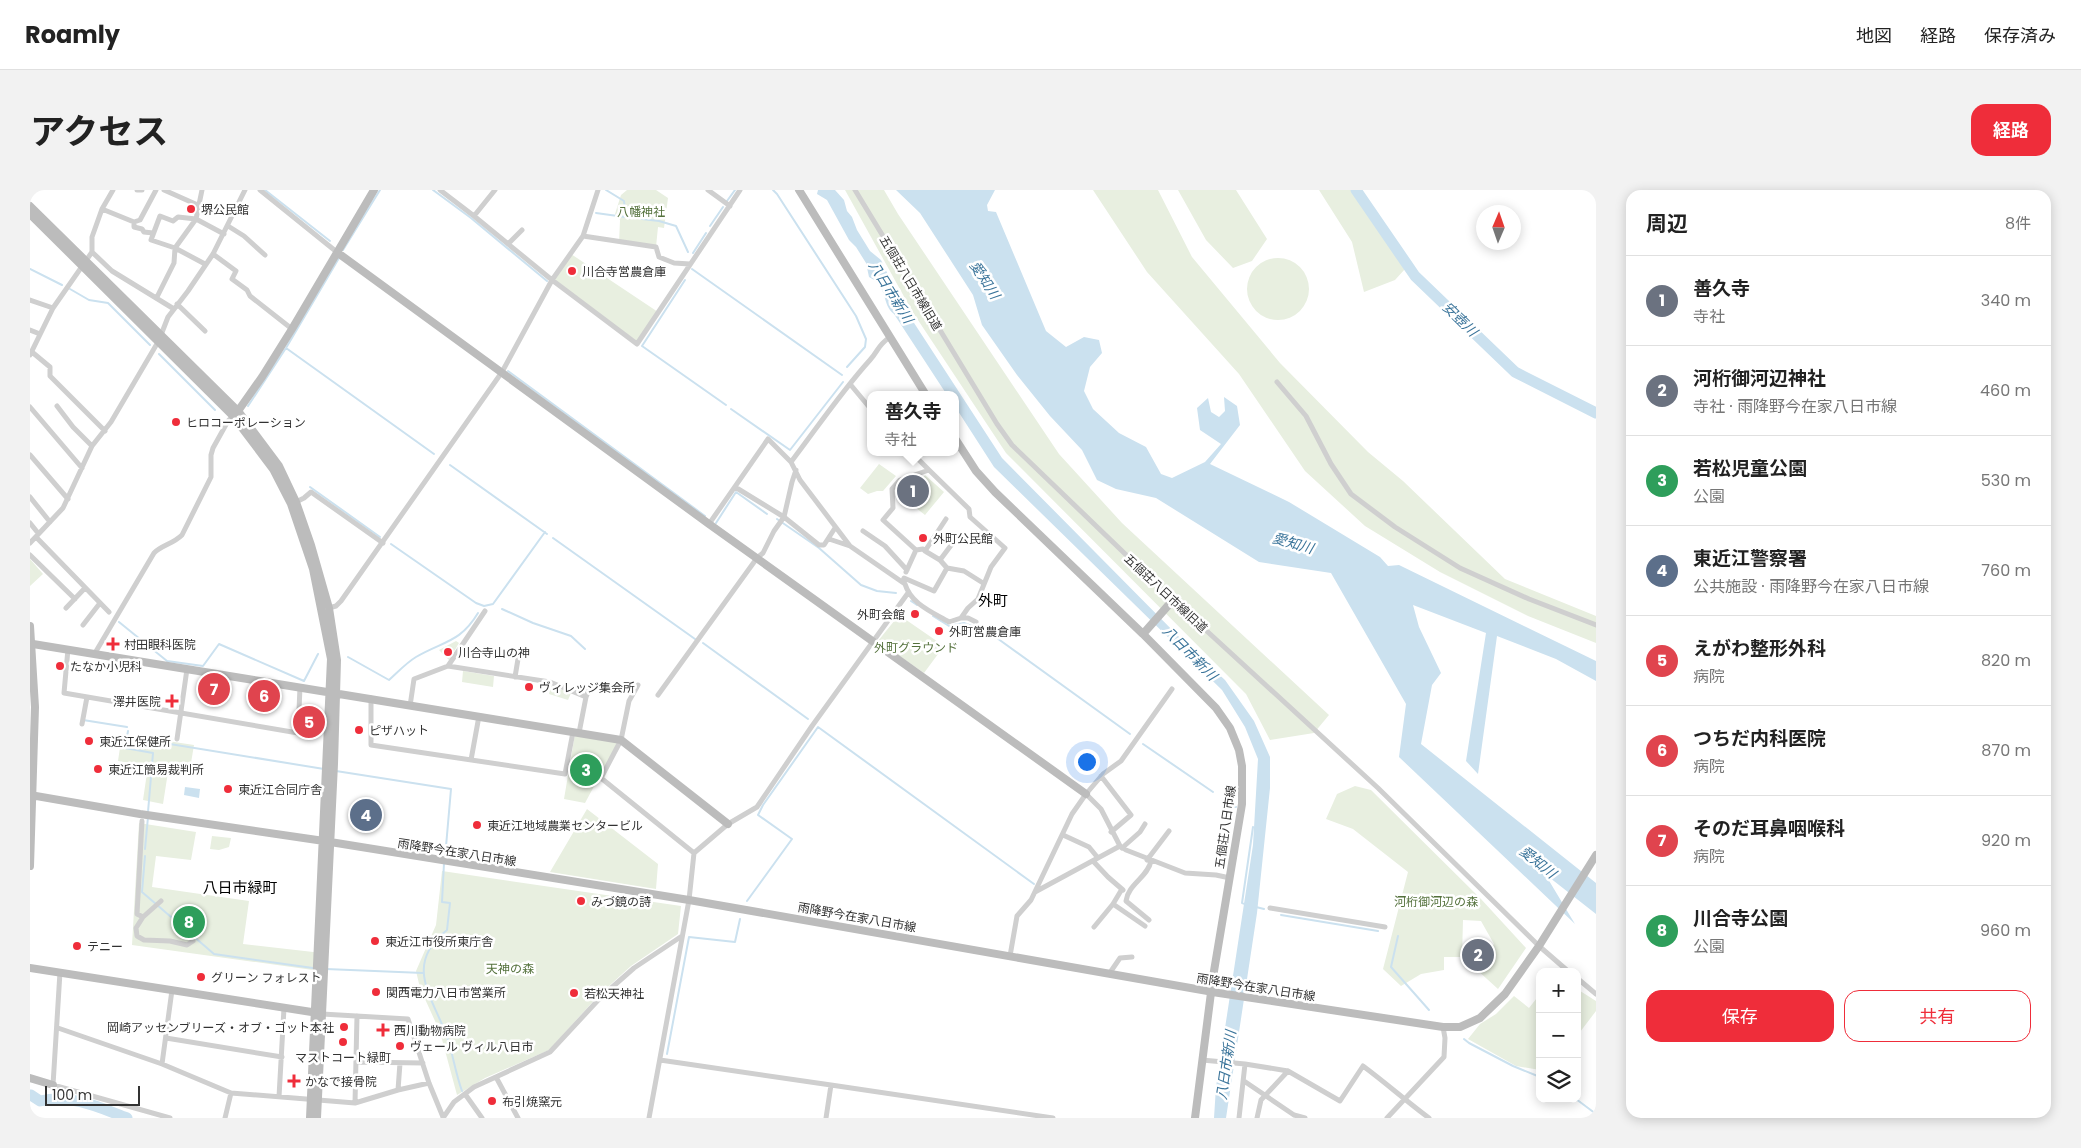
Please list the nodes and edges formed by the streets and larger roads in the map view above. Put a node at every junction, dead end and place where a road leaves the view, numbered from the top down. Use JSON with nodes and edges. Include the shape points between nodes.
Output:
{"nodes":[{"id":1,"x":113,"y":190,"type":"edge"},
{"id":2,"x":137,"y":190,"type":"edge"},
{"id":3,"x":142,"y":190,"type":"edge"},
{"id":4,"x":156,"y":190,"type":"edge"},
{"id":5,"x":164,"y":190,"type":"edge"},
{"id":6,"x":202,"y":190,"type":"edge"},
{"id":7,"x":245,"y":190,"type":"edge"},
{"id":8,"x":260,"y":190,"type":"edge"},
{"id":9,"x":374,"y":190,"type":"edge"},
{"id":10,"x":440,"y":190,"type":"edge"},
{"id":11,"x":495,"y":190,"type":"edge"},
{"id":12,"x":598,"y":190,"type":"edge"},
{"id":13,"x":708,"y":190,"type":"edge"},
{"id":14,"x":740,"y":190,"type":"edge"},
{"id":15,"x":799,"y":190,"type":"edge"},
{"id":16,"x":855,"y":190,"type":"edge"},
{"id":17,"x":30,"y":206,"type":"edge"},
{"id":18,"x":200,"y":206,"type":"junction"},
{"id":19,"x":730,"y":206,"type":"junction"},
{"id":20,"x":102,"y":209,"type":"junction"},
{"id":21,"x":30,"y":214,"type":"edge"},
{"id":22,"x":474,"y":216,"type":"junction"},
{"id":23,"x":196,"y":219,"type":"junction"},
{"id":24,"x":134,"y":222,"type":"junction"},
{"id":25,"x":228,"y":226,"type":"junction"},
{"id":26,"x":522,"y":230,"type":"dead end"},
{"id":27,"x":153,"y":233,"type":"junction"},
{"id":28,"x":224,"y":234,"type":"junction"},
{"id":29,"x":583,"y":236,"type":"junction"},
{"id":30,"x":508,"y":244,"type":"junction"},
{"id":31,"x":175,"y":248,"type":"junction"},
{"id":32,"x":92,"y":252,"type":"junction"},
{"id":33,"x":338,"y":253,"type":"junction"},
{"id":34,"x":213,"y":254,"type":"junction"},
{"id":35,"x":265,"y":255,"type":"dead end"},
{"id":36,"x":84,"y":262,"type":"junction"},
{"id":37,"x":205,"y":264,"type":"junction"},
{"id":38,"x":690,"y":264,"type":"junction"},
{"id":39,"x":552,"y":280,"type":"junction"},
{"id":40,"x":157,"y":296,"type":"junction"},
{"id":41,"x":30,"y":300,"type":"edge"},
{"id":42,"x":176,"y":306,"type":"junction"},
{"id":43,"x":53,"y":308,"type":"junction"},
{"id":44,"x":292,"y":329,"type":"junction"},
{"id":45,"x":30,"y":330,"type":"edge"},
{"id":46,"x":205,"y":331,"type":"dead end"},
{"id":47,"x":40,"y":334,"type":"junction"},
{"id":48,"x":890,"y":337,"type":"junction"},
{"id":49,"x":160,"y":338,"type":"junction"},
{"id":50,"x":31,"y":354,"type":"edge"},
{"id":51,"x":502,"y":372,"type":"junction"},
{"id":52,"x":1277,"y":382,"type":"dead end"},
{"id":53,"x":850,"y":384,"type":"junction"},
{"id":54,"x":924,"y":391,"type":"edge"},
{"id":55,"x":867,"y":404,"type":"edge"},
{"id":56,"x":56,"y":406,"type":"dead end"},
{"id":57,"x":30,"y":407,"type":"edge"},
{"id":58,"x":235,"y":413,"type":"junction"},
{"id":59,"x":105,"y":431,"type":"junction"},
{"id":60,"x":959,"y":445,"type":"edge"},
{"id":61,"x":92,"y":446,"type":"junction"},
{"id":62,"x":30,"y":455,"type":"edge"},
{"id":63,"x":915,"y":456,"type":"edge"},
{"id":64,"x":791,"y":462,"type":"junction"},
{"id":65,"x":82,"y":468,"type":"junction"},
{"id":66,"x":796,"y":470,"type":"junction"},
{"id":67,"x":929,"y":470,"type":"junction"},
{"id":68,"x":735,"y":487,"type":"junction"},
{"id":69,"x":30,"y":498,"type":"edge"},
{"id":70,"x":68,"y":499,"type":"junction"},
{"id":71,"x":296,"y":502,"type":"junction"},
{"id":72,"x":784,"y":517,"type":"junction"},
{"id":73,"x":946,"y":519,"type":"dead end"},
{"id":74,"x":50,"y":522,"type":"junction"},
{"id":75,"x":30,"y":523,"type":"edge"},
{"id":76,"x":709,"y":524,"type":"junction"},
{"id":77,"x":835,"y":528,"type":"junction"},
{"id":78,"x":863,"y":530,"type":"dead end"},
{"id":79,"x":37,"y":535,"type":"junction"},
{"id":80,"x":958,"y":536,"type":"dead end"},
{"id":81,"x":829,"y":539,"type":"junction"},
{"id":82,"x":30,"y":543,"type":"edge"},
{"id":83,"x":383,"y":543,"type":"junction"},
{"id":84,"x":850,"y":546,"type":"junction"},
{"id":85,"x":916,"y":550,"type":"junction"},
{"id":86,"x":925,"y":551,"type":"junction"},
{"id":87,"x":30,"y":554,"type":"edge"},
{"id":88,"x":757,"y":558,"type":"junction"},
{"id":89,"x":940,"y":560,"type":"junction"},
{"id":90,"x":947,"y":568,"type":"junction"},
{"id":91,"x":907,"y":570,"type":"junction"},
{"id":92,"x":904,"y":578,"type":"junction"},
{"id":93,"x":983,"y":583,"type":"junction"},
{"id":94,"x":905,"y":584,"type":"junction"},
{"id":95,"x":85,"y":588,"type":"junction"},
{"id":96,"x":908,"y":593,"type":"junction"},
{"id":97,"x":75,"y":599,"type":"junction"},
{"id":98,"x":100,"y":603,"type":"junction"},
{"id":99,"x":1171,"y":603,"type":"junction"},
{"id":100,"x":66,"y":608,"type":"dead end"},
{"id":101,"x":329,"y":608,"type":"junction"},
{"id":102,"x":485,"y":610,"type":"dead end"},
{"id":103,"x":109,"y":612,"type":"dead end"},
{"id":104,"x":961,"y":618,"type":"junction"},
{"id":105,"x":976,"y":622,"type":"dead end"},
{"id":106,"x":83,"y":625,"type":"dead end"},
{"id":107,"x":1596,"y":625,"type":"edge"},
{"id":108,"x":30,"y":626,"type":"edge"},
{"id":109,"x":1144,"y":632,"type":"junction"},
{"id":110,"x":873,"y":640,"type":"junction"},
{"id":111,"x":31,"y":644,"type":"edge"},
{"id":112,"x":68,"y":649,"type":"junction"},
{"id":113,"x":95,"y":653,"type":"junction"},
{"id":114,"x":519,"y":653,"type":"dead end"},
{"id":115,"x":448,"y":666,"type":"junction"},
{"id":116,"x":187,"y":669,"type":"junction"},
{"id":117,"x":515,"y":677,"type":"junction"},
{"id":118,"x":638,"y":685,"type":"dead end"},
{"id":119,"x":300,"y":687,"type":"junction"},
{"id":120,"x":590,"y":687,"type":"dead end"},
{"id":121,"x":1172,"y":689,"type":"dead end"},
{"id":122,"x":333,"y":693,"type":"junction"},
{"id":123,"x":658,"y":695,"type":"dead end"},
{"id":124,"x":87,"y":697,"type":"junction"},
{"id":125,"x":586,"y":697,"type":"junction"},
{"id":126,"x":371,"y":698,"type":"junction"},
{"id":127,"x":33,"y":706,"type":"edge"},
{"id":128,"x":410,"y":706,"type":"junction"},
{"id":129,"x":180,"y":713,"type":"junction"},
{"id":130,"x":479,"y":716,"type":"junction"},
{"id":131,"x":82,"y":724,"type":"dead end"},
{"id":132,"x":576,"y":732,"type":"junction"},
{"id":133,"x":176,"y":739,"type":"dead end"},
{"id":134,"x":621,"y":740,"type":"junction"},
{"id":135,"x":471,"y":760,"type":"junction"},
{"id":136,"x":1101,"y":776,"type":"junction"},
{"id":137,"x":1086,"y":794,"type":"junction"},
{"id":138,"x":31,"y":795,"type":"edge"},
{"id":139,"x":142,"y":821,"type":"dead end"},
{"id":140,"x":728,"y":824,"type":"junction"},
{"id":141,"x":1145,"y":824,"type":"dead end"},
{"id":142,"x":1169,"y":831,"type":"dead end"},
{"id":143,"x":1111,"y":832,"type":"junction"},
{"id":144,"x":1063,"y":835,"type":"junction"},
{"id":145,"x":31,"y":842,"type":"edge"},
{"id":146,"x":327,"y":842,"type":"junction"},
{"id":147,"x":1121,"y":847,"type":"junction"},
{"id":148,"x":694,"y":853,"type":"junction"},
{"id":149,"x":1596,"y":855,"type":"edge"},
{"id":150,"x":1096,"y":859,"type":"junction"},
{"id":151,"x":1149,"y":860,"type":"junction"},
{"id":152,"x":30,"y":866,"type":"edge"},
{"id":153,"x":1230,"y":878,"type":"junction"},
{"id":154,"x":1122,"y":889,"type":"junction"},
{"id":155,"x":1035,"y":892,"type":"junction"},
{"id":156,"x":1127,"y":892,"type":"junction"},
{"id":157,"x":688,"y":900,"type":"junction"},
{"id":158,"x":161,"y":901,"type":"dead end"},
{"id":159,"x":1114,"y":904,"type":"junction"},
{"id":160,"x":1270,"y":908,"type":"dead end"},
{"id":161,"x":143,"y":917,"type":"junction"},
{"id":162,"x":1149,"y":920,"type":"dead end"},
{"id":163,"x":1145,"y":926,"type":"dead end"},
{"id":164,"x":1094,"y":927,"type":"dead end"},
{"id":165,"x":1385,"y":928,"type":"dead end"},
{"id":166,"x":682,"y":936,"type":"junction"},
{"id":167,"x":1541,"y":942,"type":"junction"},
{"id":168,"x":192,"y":943,"type":"dead end"},
{"id":169,"x":1010,"y":956,"type":"junction"},
{"id":170,"x":1132,"y":957,"type":"dead end"},
{"id":171,"x":30,"y":968,"type":"edge"},
{"id":172,"x":1565,"y":968,"type":"edge"},
{"id":173,"x":60,"y":972,"type":"junction"},
{"id":174,"x":1109,"y":974,"type":"junction"},
{"id":175,"x":1581,"y":981,"type":"edge"},
{"id":176,"x":172,"y":990,"type":"junction"},
{"id":177,"x":1215,"y":993,"type":"junction"},
{"id":178,"x":1596,"y":994,"type":"edge"},
{"id":179,"x":284,"y":1008,"type":"junction"},
{"id":180,"x":318,"y":1013,"type":"junction"},
{"id":181,"x":357,"y":1016,"type":"junction"},
{"id":182,"x":1442,"y":1027,"type":"junction"},
{"id":183,"x":58,"y":1028,"type":"junction"},
{"id":184,"x":166,"y":1038,"type":"junction"},
{"id":185,"x":282,"y":1057,"type":"junction"},
{"id":186,"x":660,"y":1060,"type":"junction"},
{"id":187,"x":1202,"y":1060,"type":"junction"},
{"id":188,"x":356,"y":1062,"type":"junction"},
{"id":189,"x":400,"y":1063,"type":"junction"},
{"id":190,"x":423,"y":1063,"type":"junction"},
{"id":191,"x":162,"y":1064,"type":"junction"},
{"id":192,"x":1245,"y":1064,"type":"junction"},
{"id":193,"x":1288,"y":1071,"type":"junction"},
{"id":194,"x":496,"y":1077,"type":"junction"},
{"id":195,"x":30,"y":1078,"type":"edge"},
{"id":196,"x":1244,"y":1081,"type":"junction"},
{"id":197,"x":429,"y":1083,"type":"junction"},
{"id":198,"x":53,"y":1085,"type":"junction"},
{"id":199,"x":832,"y":1085,"type":"junction"},
{"id":200,"x":398,"y":1090,"type":"junction"},
{"id":201,"x":231,"y":1094,"type":"junction"},
{"id":202,"x":464,"y":1094,"type":"junction"},
{"id":203,"x":1265,"y":1096,"type":"junction"},
{"id":204,"x":279,"y":1097,"type":"junction"},
{"id":205,"x":1403,"y":1098,"type":"junction"},
{"id":206,"x":314,"y":1100,"type":"junction"},
{"id":207,"x":354,"y":1103,"type":"junction"},
{"id":208,"x":170,"y":1118,"type":"edge"},
{"id":209,"x":225,"y":1118,"type":"edge"},
{"id":210,"x":310,"y":1118,"type":"edge"},
{"id":211,"x":317,"y":1118,"type":"edge"},
{"id":212,"x":443,"y":1118,"type":"edge"},
{"id":213,"x":482,"y":1118,"type":"edge"},
{"id":214,"x":518,"y":1118,"type":"edge"},
{"id":215,"x":649,"y":1118,"type":"edge"},
{"id":216,"x":826,"y":1118,"type":"edge"},
{"id":217,"x":1053,"y":1118,"type":"edge"},
{"id":218,"x":1195,"y":1118,"type":"edge"},
{"id":219,"x":1239,"y":1118,"type":"edge"},
{"id":220,"x":1258,"y":1118,"type":"edge"},
{"id":221,"x":1306,"y":1118,"type":"edge"},
{"id":222,"x":1387,"y":1118,"type":"edge"},
{"id":223,"x":1428,"y":1118,"type":"edge"}],
"edges":[{"from":1,"to":20,"type":"street"},
{"from":2,"to":3,"type":"street"},
{"from":4,"to":24,"type":"street","via":[[140,220]]},
{"from":5,"to":18,"type":"street"},
{"from":6,"to":18,"type":"street"},
{"from":7,"to":25,"type":"street"},
{"from":8,"to":33,"type":"street"},
{"from":9,"to":33,"type":"street"},
{"from":10,"to":22,"type":"street"},
{"from":11,"to":22,"type":"street"},
{"from":12,"to":29,"type":"street"},
{"from":13,"to":19,"type":"street"},
{"from":14,"to":19,"type":"street"},
{"from":15,"to":48,"type":"street"},
{"from":16,"to":99,"type":"street","name":"五個荘八日市線旧道","via":[[1012,446]]},
{"from":17,"to":36,"type":"street"},
{"from":18,"to":23,"type":"street"},
{"from":19,"to":38,"type":"street"},
{"from":20,"to":24,"type":"street"},
{"from":20,"to":32,"type":"street","via":[[92,237]]},
{"from":21,"to":36,"type":"street"},
{"from":22,"to":30,"type":"street"},
{"from":23,"to":27,"type":"street","via":[[178,216],[173,221],[160,216]]},
{"from":23,"to":28,"type":"street"},
{"from":23,"to":31,"type":"street"},
{"from":24,"to":27,"type":"street","via":[[134,227]]},
{"from":25,"to":28,"type":"street"},
{"from":25,"to":35,"type":"street"},
{"from":26,"to":30,"type":"street"},
{"from":27,"to":31,"type":"street","via":[[151,240]]},
{"from":28,"to":34,"type":"street"},
{"from":29,"to":38,"type":"street","via":[[656,247],[659,257]]},
{"from":29,"to":39,"type":"street"},
{"from":30,"to":39,"type":"street"},
{"from":31,"to":37,"type":"street"},
{"from":31,"to":40,"type":"street","via":[[174,263]]},
{"from":32,"to":36,"type":"street"},
{"from":32,"to":40,"type":"street","via":[[112,271]]},
{"from":33,"to":44,"type":"street"},
{"from":33,"to":51,"type":"street"},
{"from":34,"to":37,"type":"street"},
{"from":34,"to":44,"type":"street","via":[[236,271],[232,279]]},
{"from":36,"to":43,"type":"street"},
{"from":36,"to":49,"type":"street"},
{"from":37,"to":42,"type":"street"},
{"from":38,"to":39,"type":"street","via":[[637,344]]},
{"from":39,"to":51,"type":"street"},
{"from":40,"to":42,"type":"street"},
{"from":41,"to":43,"type":"street"},
{"from":42,"to":46,"type":"street"},
{"from":42,"to":49,"type":"street","via":[[168,316]]},
{"from":43,"to":47,"type":"street"},
{"from":44,"to":58,"type":"street"},
{"from":45,"to":47,"type":"street"},
{"from":47,"to":50,"type":"street"},
{"from":48,"to":53,"type":"street","via":[[880,343]]},
{"from":48,"to":54,"type":"street"},
{"from":49,"to":58,"type":"street"},
{"from":49,"to":59,"type":"street"},
{"from":50,"to":59,"type":"street","via":[[50,367],[50,376]]},
{"from":51,"to":76,"type":"street"},
{"from":51,"to":83,"type":"street"},
{"from":52,"to":107,"type":"street","via":[[1306,416],[1330,464],[1351,494],[1395,527],[1460,568]]},
{"from":53,"to":55,"type":"street"},
{"from":53,"to":64,"type":"street"},
{"from":56,"to":61,"type":"street"},
{"from":57,"to":65,"type":"street"},
{"from":58,"to":71,"type":"street","via":[[279,466]]},
{"from":58,"to":113,"type":"street","via":[[213,448],[212,477],[182,535],[176,542],[154,553]]},
{"from":58,"to":122,"type":"street","via":[[291,504],[323,610]]},
{"from":59,"to":61,"type":"street"},
{"from":60,"to":109,"type":"street","name":"五個荘八日市線","via":[[995,492],[1093,588]]},
{"from":61,"to":65,"type":"street"},
{"from":62,"to":70,"type":"street"},
{"from":63,"to":67,"type":"street"},
{"from":64,"to":66,"type":"street"},
{"from":64,"to":68,"type":"street","via":[[768,439]]},
{"from":65,"to":70,"type":"street"},
{"from":66,"to":72,"type":"street"},
{"from":66,"to":77,"type":"street"},
{"from":67,"to":85,"type":"street","via":[[900,480],[892,489],[893,508],[884,520]]},
{"from":67,"to":93,"type":"street","via":[[970,509],[970,517],[1005,548]]},
{"from":68,"to":72,"type":"street"},
{"from":68,"to":76,"type":"street"},
{"from":69,"to":74,"type":"street"},
{"from":70,"to":74,"type":"street"},
{"from":71,"to":83,"type":"street","via":[[311,492]]},
{"from":71,"to":101,"type":"street"},
{"from":72,"to":81,"type":"street","via":[[818,545],[824,545]]},
{"from":72,"to":88,"type":"street"},
{"from":73,"to":86,"type":"street"},
{"from":74,"to":79,"type":"street"},
{"from":75,"to":79,"type":"street"},
{"from":76,"to":88,"type":"street"},
{"from":77,"to":81,"type":"street"},
{"from":77,"to":84,"type":"street"},
{"from":78,"to":91,"type":"street","via":[[885,546]]},
{"from":79,"to":82,"type":"street"},
{"from":79,"to":95,"type":"street"},
{"from":80,"to":89,"type":"street"},
{"from":81,"to":84,"type":"street"},
{"from":83,"to":101,"type":"street","via":[[342,601]]},
{"from":84,"to":94,"type":"street"},
{"from":85,"to":86,"type":"street"},
{"from":85,"to":91,"type":"street"},
{"from":86,"to":89,"type":"street"},
{"from":87,"to":97,"type":"street"},
{"from":88,"to":110,"type":"street"},
{"from":88,"to":123,"type":"street"},
{"from":89,"to":90,"type":"street"},
{"from":90,"to":92,"type":"street","via":[[934,591]]},
{"from":90,"to":93,"type":"street","via":[[964,571]]},
{"from":91,"to":92,"type":"street"},
{"from":92,"to":94,"type":"street"},
{"from":93,"to":104,"type":"street","via":[[978,599]]},
{"from":94,"to":96,"type":"street"},
{"from":95,"to":97,"type":"street"},
{"from":95,"to":98,"type":"street"},
{"from":96,"to":104,"type":"street","via":[[949,622]]},
{"from":96,"to":110,"type":"street"},
{"from":97,"to":100,"type":"street"},
{"from":98,"to":103,"type":"street"},
{"from":98,"to":106,"type":"street"},
{"from":99,"to":109,"type":"street"},
{"from":99,"to":167,"type":"street","name":"五個荘八日市線旧道","via":[[1378,788]]},
{"from":101,"to":122,"type":"street","via":[[337,660]]},
{"from":102,"to":115,"type":"street"},
{"from":104,"to":105,"type":"street"},
{"from":108,"to":111,"type":"street"},
{"from":109,"to":153,"type":"street","name":"五個荘八日市線","via":[[1216,708],[1230,728],[1239,750],[1243,785]]},
{"from":110,"to":137,"type":"street"},
{"from":110,"to":140,"type":"street","via":[[757,807]]},
{"from":111,"to":112,"type":"street"},
{"from":111,"to":127,"type":"street"},
{"from":112,"to":113,"type":"street"},
{"from":112,"to":124,"type":"street","via":[[64,693]]},
{"from":113,"to":116,"type":"street"},
{"from":114,"to":117,"type":"street"},
{"from":115,"to":117,"type":"street"},
{"from":115,"to":128,"type":"street","via":[[414,679]]},
{"from":116,"to":119,"type":"street"},
{"from":116,"to":129,"type":"street"},
{"from":117,"to":125,"type":"street","via":[[550,682]]},
{"from":118,"to":134,"type":"street","via":[[629,702]]},
{"from":119,"to":122,"type":"street"},
{"from":119,"to":129,"type":"street","via":[[298,733]]},
{"from":120,"to":125,"type":"street"},
{"from":121,"to":136,"type":"street","via":[[1122,761]]},
{"from":122,"to":126,"type":"street"},
{"from":122,"to":146,"type":"street"},
{"from":124,"to":129,"type":"street"},
{"from":124,"to":131,"type":"street"},
{"from":125,"to":132,"type":"street"},
{"from":126,"to":128,"type":"street"},
{"from":126,"to":135,"type":"street","via":[[371,745]]},
{"from":127,"to":138,"type":"street"},
{"from":128,"to":130,"type":"street"},
{"from":129,"to":133,"type":"street"},
{"from":130,"to":132,"type":"street"},
{"from":130,"to":135,"type":"street"},
{"from":132,"to":134,"type":"street"},
{"from":132,"to":135,"type":"street","via":[[565,774]]},
{"from":134,"to":140,"type":"street"},
{"from":134,"to":148,"type":"street","via":[[601,778]]},
{"from":136,"to":137,"type":"street"},
{"from":136,"to":143,"type":"street","via":[[1131,815]]},
{"from":137,"to":143,"type":"street","via":[[1101,809]]},
{"from":137,"to":144,"type":"street"},
{"from":138,"to":145,"type":"street"},
{"from":138,"to":146,"type":"street","name":"雨降野今在家八日市線"},
{"from":139,"to":161,"type":"street","via":[[137,914]]},
{"from":140,"to":148,"type":"street"},
{"from":141,"to":147,"type":"street"},
{"from":142,"to":151,"type":"street"},
{"from":143,"to":147,"type":"street"},
{"from":144,"to":150,"type":"street","via":[[1089,847]]},
{"from":144,"to":155,"type":"street"},
{"from":145,"to":152,"type":"street"},
{"from":146,"to":157,"type":"street","name":"雨降野今在家八日市線"},
{"from":146,"to":180,"type":"street"},
{"from":147,"to":150,"type":"street"},
{"from":147,"to":151,"type":"street"},
{"from":148,"to":157,"type":"street"},
{"from":149,"to":167,"type":"street","name":"雨降野今在家八日市線"},
{"from":150,"to":154,"type":"street","via":[[1108,877]]},
{"from":150,"to":155,"type":"street"},
{"from":151,"to":153,"type":"street","via":[[1185,873]]},
{"from":151,"to":156,"type":"street","via":[[1150,868]]},
{"from":153,"to":177,"type":"street","name":"五個荘八日市線"},
{"from":154,"to":156,"type":"street"},
{"from":154,"to":159,"type":"street"},
{"from":155,"to":169,"type":"street","via":[[1017,916]]},
{"from":156,"to":162,"type":"street","via":[[1126,900]]},
{"from":157,"to":166,"type":"street"},
{"from":157,"to":169,"type":"street","name":"雨降野今在家八日市線"},
{"from":158,"to":161,"type":"street"},
{"from":159,"to":163,"type":"street"},
{"from":159,"to":164,"type":"street"},
{"from":160,"to":165,"type":"street"},
{"from":161,"to":168,"type":"street","via":[[136,928],[138,938]]},
{"from":166,"to":186,"type":"street"},
{"from":166,"to":194,"type":"street","via":[[634,968],[601,996],[550,1052]]},
{"from":167,"to":172,"type":"street","name":"五個荘八日市線旧道"},
{"from":167,"to":182,"type":"street","name":"雨降野今在家八日市線","via":[[1505,994],[1480,1018],[1460,1026]]},
{"from":169,"to":174,"type":"street","name":"雨降野今在家八日市線"},
{"from":170,"to":174,"type":"street","via":[[1120,958]]},
{"from":171,"to":173,"type":"street"},
{"from":173,"to":176,"type":"street"},
{"from":173,"to":183,"type":"street"},
{"from":174,"to":177,"type":"street","name":"雨降野今在家八日市線"},
{"from":175,"to":178,"type":"street"},
{"from":176,"to":179,"type":"street"},
{"from":176,"to":184,"type":"street"},
{"from":177,"to":182,"type":"street","name":"雨降野今在家八日市線"},
{"from":177,"to":187,"type":"street","name":"五個荘八日市線"},
{"from":179,"to":180,"type":"street"},
{"from":179,"to":185,"type":"street"},
{"from":180,"to":181,"type":"street"},
{"from":180,"to":206,"type":"street"},
{"from":181,"to":188,"type":"street"},
{"from":181,"to":190,"type":"street","via":[[408,1019]]},
{"from":182,"to":205,"type":"street","via":[[1444,1057]]},
{"from":183,"to":191,"type":"street"},
{"from":183,"to":198,"type":"street"},
{"from":184,"to":185,"type":"street"},
{"from":184,"to":191,"type":"street"},
{"from":185,"to":204,"type":"street"},
{"from":186,"to":199,"type":"street"},
{"from":186,"to":215,"type":"street"},
{"from":187,"to":192,"type":"street"},
{"from":187,"to":218,"type":"street","name":"五個荘八日市線"},
{"from":188,"to":189,"type":"street"},
{"from":188,"to":207,"type":"street"},
{"from":189,"to":190,"type":"street"},
{"from":189,"to":200,"type":"street"},
{"from":190,"to":197,"type":"street"},
{"from":191,"to":201,"type":"street"},
{"from":192,"to":193,"type":"street"},
{"from":192,"to":196,"type":"street"},
{"from":193,"to":203,"type":"street"},
{"from":193,"to":205,"type":"street","via":[[1340,1100],[1363,1066]]},
{"from":194,"to":202,"type":"street"},
{"from":194,"to":214,"type":"street"},
{"from":195,"to":198,"type":"street"},
{"from":196,"to":203,"type":"street"},
{"from":196,"to":219,"type":"street"},
{"from":197,"to":200,"type":"street"},
{"from":197,"to":212,"type":"street"},
{"from":198,"to":208,"type":"street"},
{"from":199,"to":216,"type":"street"},
{"from":199,"to":217,"type":"street"},
{"from":200,"to":207,"type":"street"},
{"from":201,"to":204,"type":"street"},
{"from":201,"to":209,"type":"street"},
{"from":202,"to":212,"type":"street"},
{"from":202,"to":213,"type":"street"},
{"from":203,"to":220,"type":"street","via":[[1261,1100]]},
{"from":203,"to":221,"type":"street","via":[[1294,1115]]},
{"from":204,"to":206,"type":"street"},
{"from":205,"to":222,"type":"street"},
{"from":205,"to":223,"type":"street"},
{"from":206,"to":207,"type":"street"},
{"from":206,"to":210,"type":"street"},
{"from":206,"to":211,"type":"street"}]}
